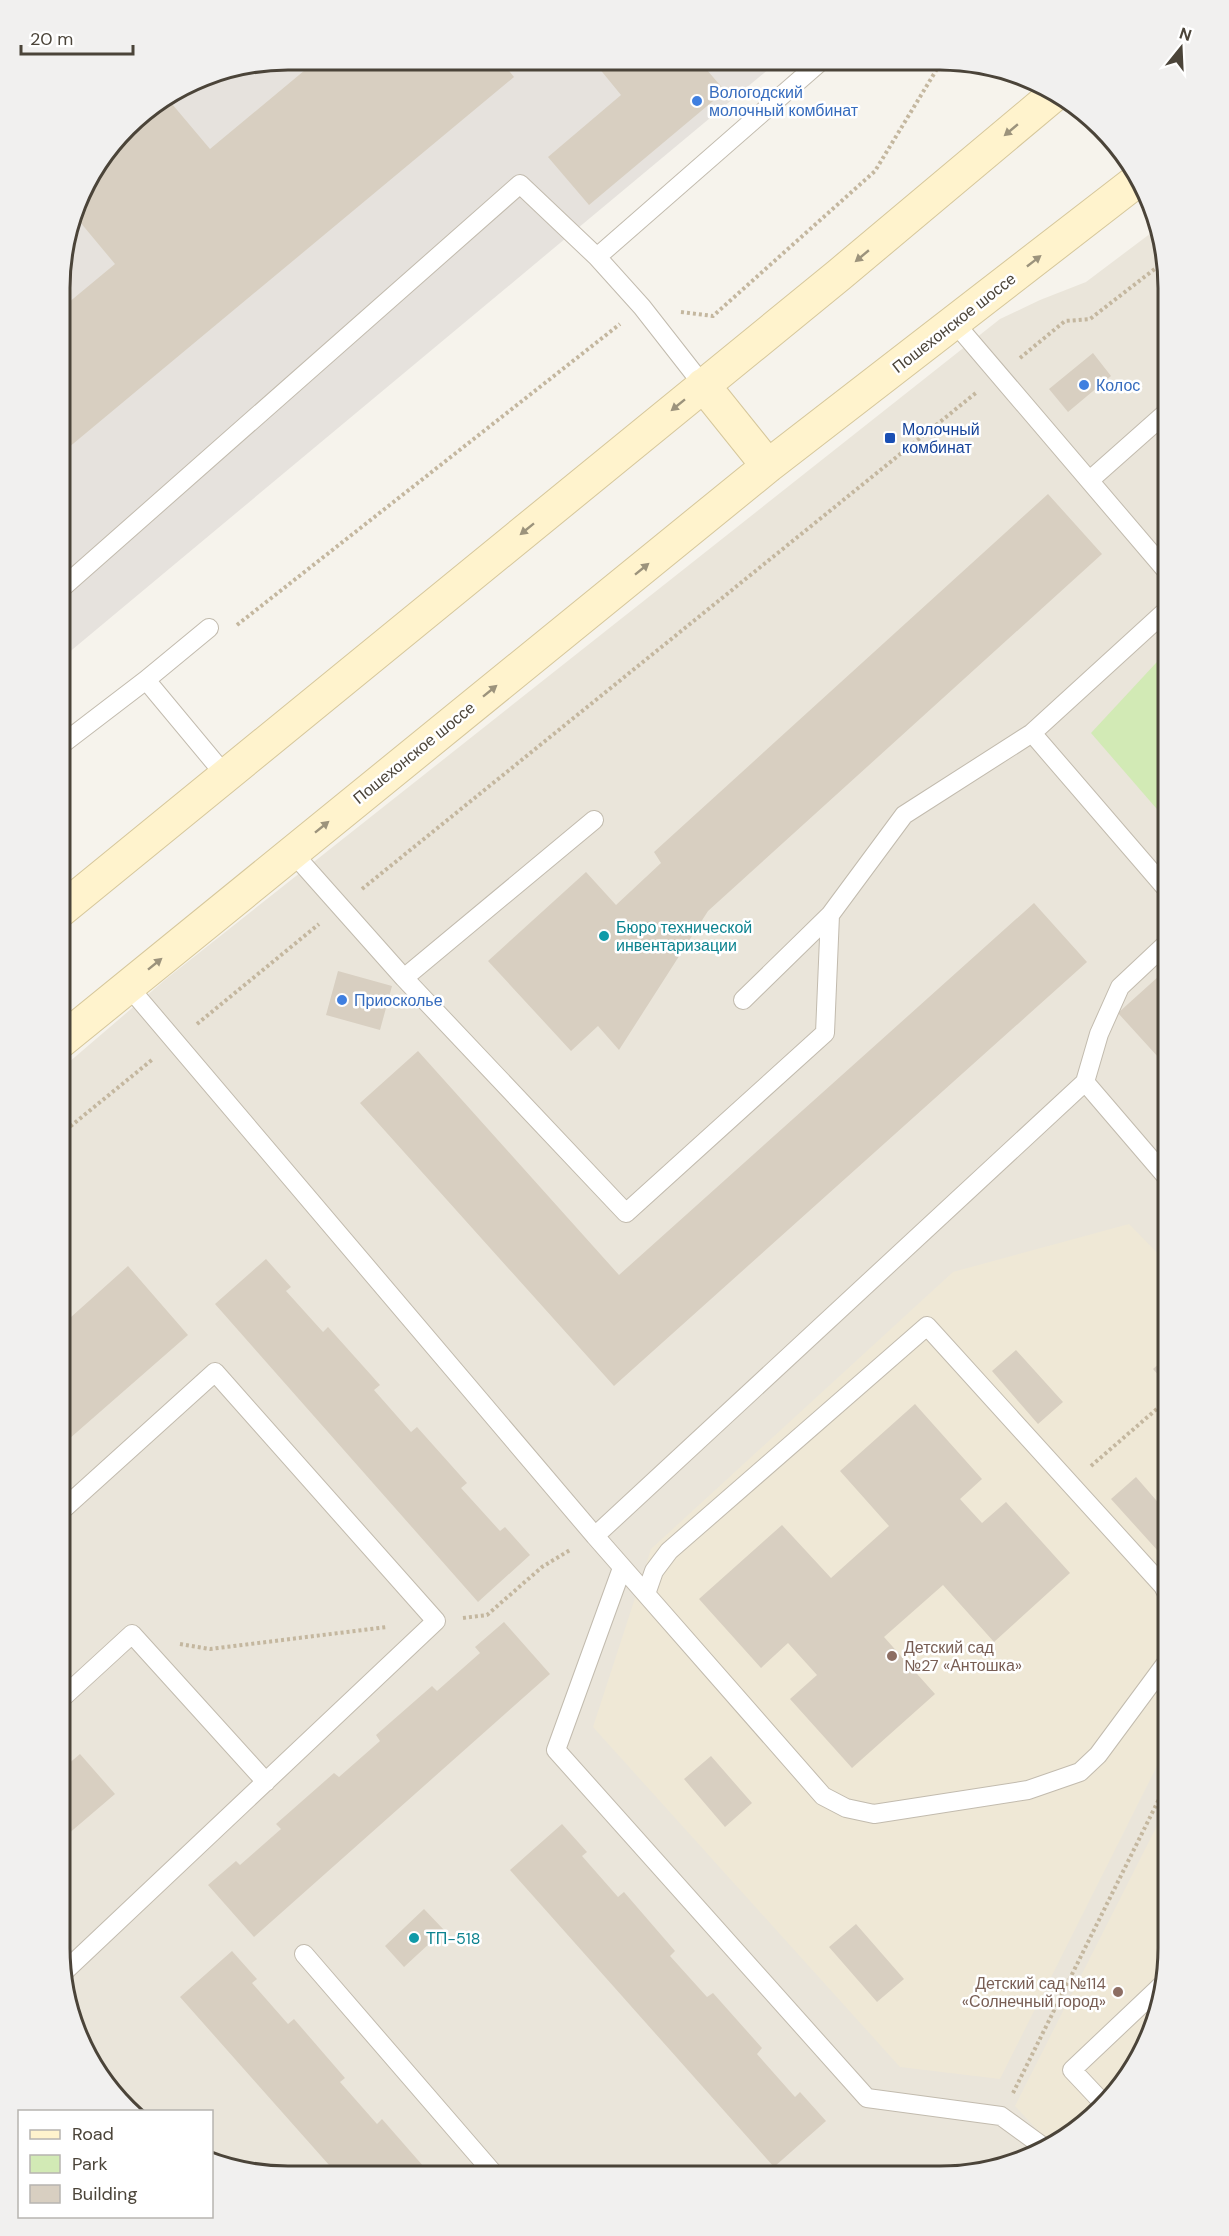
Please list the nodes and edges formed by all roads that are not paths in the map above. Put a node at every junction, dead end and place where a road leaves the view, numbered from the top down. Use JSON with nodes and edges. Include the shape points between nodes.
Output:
{"nodes":[{"id":1,"x":811,"y":70,"type":"edge"},
{"id":2,"x":1049,"y":99,"type":"edge"},
{"id":3,"x":1132,"y":184,"type":"edge"},
{"id":4,"x":597,"y":257,"type":"junction"},
{"id":5,"x":954,"y":322,"type":"junction"},
{"id":6,"x":703,"y":385,"type":"junction"},
{"id":7,"x":1158,"y":420,"type":"edge"},
{"id":8,"x":768,"y":466,"type":"junction"},
{"id":9,"x":1090,"y":480,"type":"junction"},
{"id":10,"x":1158,"y":561,"type":"edge"},
{"id":11,"x":70,"y":581,"type":"edge"},
{"id":12,"x":1158,"y":618,"type":"edge"},
{"id":13,"x":209,"y":628,"type":"dead end"},
{"id":14,"x":146,"y":680,"type":"junction"},
{"id":15,"x":1032,"y":733,"type":"junction"},
{"id":16,"x":70,"y":738,"type":"edge"},
{"id":17,"x":225,"y":775,"type":"junction"},
{"id":18,"x":594,"y":820,"type":"dead end"},
{"id":19,"x":292,"y":852,"type":"junction"},
{"id":20,"x":1158,"y":879,"type":"edge"},
{"id":21,"x":70,"y":902,"type":"edge"},
{"id":22,"x":830,"y":915,"type":"junction"},
{"id":23,"x":1158,"y":951,"type":"edge"},
{"id":24,"x":404,"y":978,"type":"junction"},
{"id":25,"x":128,"y":986,"type":"junction"},
{"id":26,"x":743,"y":1000,"type":"dead end"},
{"id":27,"x":70,"y":1034,"type":"edge"},
{"id":28,"x":1085,"y":1082,"type":"junction"},
{"id":29,"x":1158,"y":1167,"type":"edge"},
{"id":30,"x":70,"y":1503,"type":"edge"},
{"id":31,"x":595,"y":1536,"type":"junction"},
{"id":32,"x":622,"y":1568,"type":"junction"},
{"id":33,"x":1158,"y":1581,"type":"edge"},
{"id":34,"x":646,"y":1594,"type":"junction"},
{"id":35,"x":1158,"y":1674,"type":"edge"},
{"id":36,"x":70,"y":1691,"type":"edge"},
{"id":37,"x":266,"y":1782,"type":"junction"},
{"id":38,"x":304,"y":1954,"type":"dead end"},
{"id":39,"x":71,"y":1965,"type":"edge"},
{"id":40,"x":1153,"y":1993,"type":"edge"},
{"id":41,"x":1098,"y":2098,"type":"edge"},
{"id":42,"x":1038,"y":2143,"type":"edge"},
{"id":43,"x":487,"y":2166,"type":"edge"}],
"edges":[{"from":1,"to":4,"type":"lane"},
{"from":2,"to":6,"type":"main road","one_way":true},
{"from":5,"to":3,"type":"main road","name":"Пошехонское шоссе","one_way":true},
{"from":4,"to":6,"type":"lane"},
{"from":4,"to":11,"type":"lane","via":[[520,184]]},
{"from":5,"to":8,"type":"main road","name":"Пошехонское шоссе"},
{"from":5,"to":9,"type":"lane"},
{"from":6,"to":8,"type":"main road"},
{"from":6,"to":17,"type":"main road","one_way":true},
{"from":7,"to":9,"type":"lane"},
{"from":19,"to":8,"type":"main road","name":"Пошехонское шоссе","one_way":true},
{"from":9,"to":10,"type":"lane"},
{"from":12,"to":15,"type":"lane"},
{"from":13,"to":14,"type":"lane"},
{"from":14,"to":16,"type":"lane"},
{"from":14,"to":17,"type":"lane"},
{"from":15,"to":20,"type":"lane"},
{"from":15,"to":22,"type":"lane","via":[[904,815]]},
{"from":17,"to":21,"type":"main road"},
{"from":18,"to":24,"type":"lane"},
{"from":19,"to":24,"type":"lane"},
{"from":25,"to":19,"type":"main road","name":"Пошехонское шоссе","one_way":true},
{"from":22,"to":24,"type":"lane","via":[[825,1033],[626,1213]]},
{"from":22,"to":26,"type":"lane"},
{"from":23,"to":28,"type":"lane","via":[[1120,987],[1099,1034]]},
{"from":25,"to":27,"type":"main road","name":"Пошехонское шоссе"},
{"from":25,"to":31,"type":"lane"},
{"from":28,"to":29,"type":"lane"},
{"from":28,"to":31,"type":"lane"},
{"from":30,"to":37,"type":"lane","via":[[214,1372],[436,1621]]},
{"from":31,"to":32,"type":"lane"},
{"from":32,"to":34,"type":"lane"},
{"from":32,"to":42,"type":"lane","via":[[556,1750],[867,2098],[1001,2116]]},
{"from":33,"to":34,"type":"lane","via":[[927,1326],[669,1551],[654,1571]]},
{"from":34,"to":35,"type":"lane","via":[[823,1796],[846,1808],[874,1814],[1028,1790],[1080,1772],[1098,1755]]},
{"from":36,"to":37,"type":"lane","via":[[132,1635]]},
{"from":37,"to":39,"type":"lane"},
{"from":38,"to":43,"type":"lane"},
{"from":40,"to":41,"type":"lane","via":[[1072,2070]]}]}
